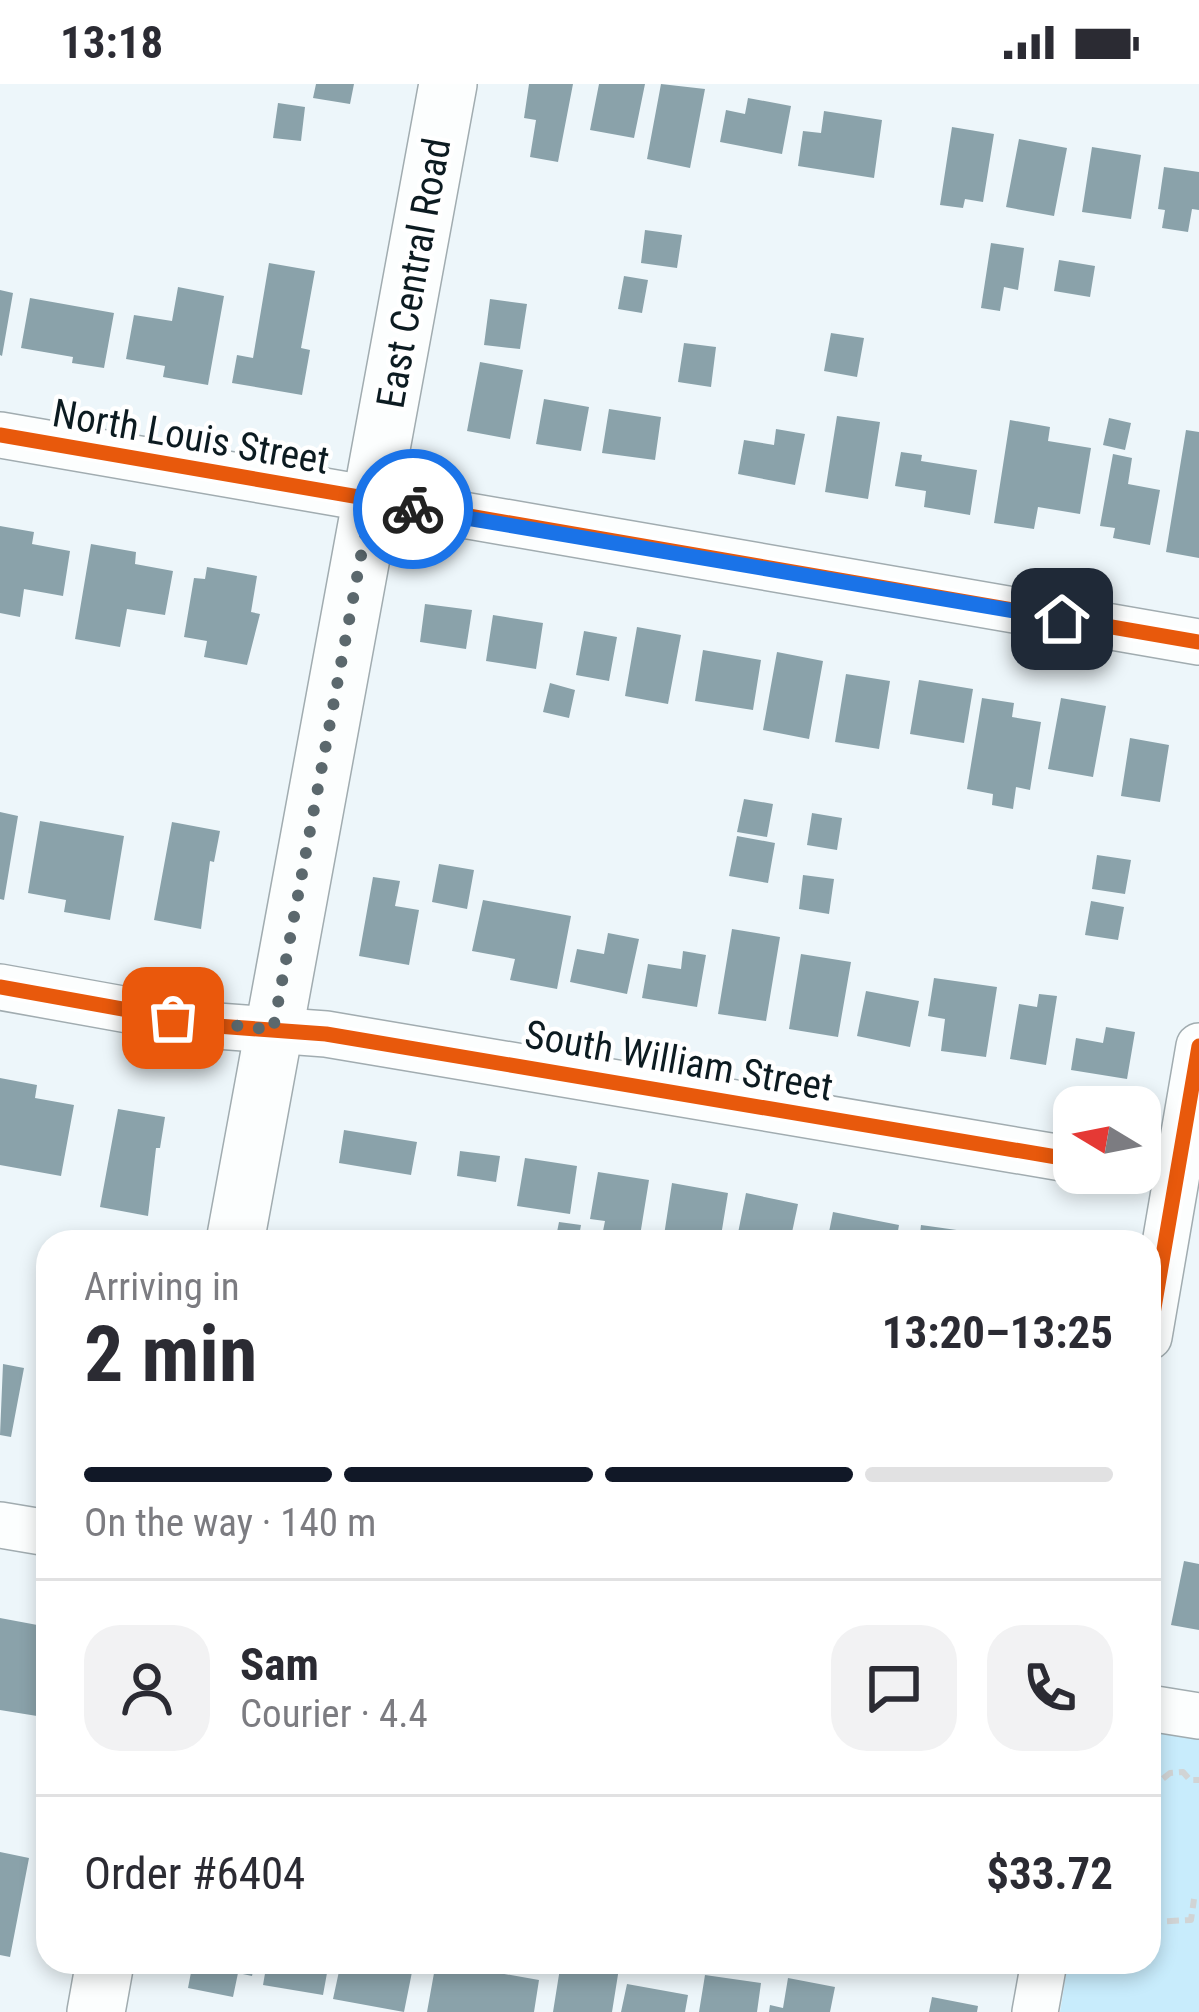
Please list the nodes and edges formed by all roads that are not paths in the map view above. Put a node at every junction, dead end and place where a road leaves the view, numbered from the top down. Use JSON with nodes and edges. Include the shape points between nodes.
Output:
{"nodes":[{"id":1,"x":448,"y":84,"type":"edge"},
{"id":2,"x":0,"y":435,"type":"edge"},
{"id":3,"x":371,"y":502,"type":"junction"},
{"id":4,"x":1199,"y":642,"type":"edge"},
{"id":5,"x":0,"y":987,"type":"edge"},
{"id":6,"x":273,"y":1030,"type":"junction"},
{"id":7,"x":1199,"y":1046,"type":"edge"},
{"id":8,"x":1053,"y":1156,"type":"edge"},
{"id":9,"x":1172,"y":1177,"type":"edge"},
{"id":10,"x":237,"y":1230,"type":"edge"},
{"id":11,"x":1161,"y":1254,"type":"edge"},
{"id":12,"x":0,"y":1525,"type":"edge"},
{"id":13,"x":36,"y":1531,"type":"edge"},
{"id":14,"x":1161,"y":1710,"type":"edge"},
{"id":15,"x":1199,"y":1716,"type":"edge"},
{"id":16,"x":103,"y":1974,"type":"edge"},
{"id":17,"x":1042,"y":1974,"type":"edge"},
{"id":18,"x":96,"y":2012,"type":"edge"},
{"id":19,"x":1035,"y":2012,"type":"edge"}],
"edges":[{"from":1,"to":3,"type":"main road","name":"East Central Road"},
{"from":2,"to":3,"type":"street","name":"North Louis Street"},
{"from":3,"to":4,"type":"street","name":"North Louis Street"},
{"from":3,"to":6,"type":"main road","name":"East Central Road"},
{"from":5,"to":6,"type":"street","name":"South William Street"},
{"from":6,"to":8,"type":"street","name":"South William Street"},
{"from":6,"to":10,"type":"main road","name":"East Central Road"},
{"from":7,"to":9,"type":"street"},
{"from":9,"to":11,"type":"street"},
{"from":12,"to":13,"type":"street"},
{"from":14,"to":15,"type":"street"},
{"from":16,"to":18,"type":"main road"},
{"from":17,"to":19,"type":"street"}]}
